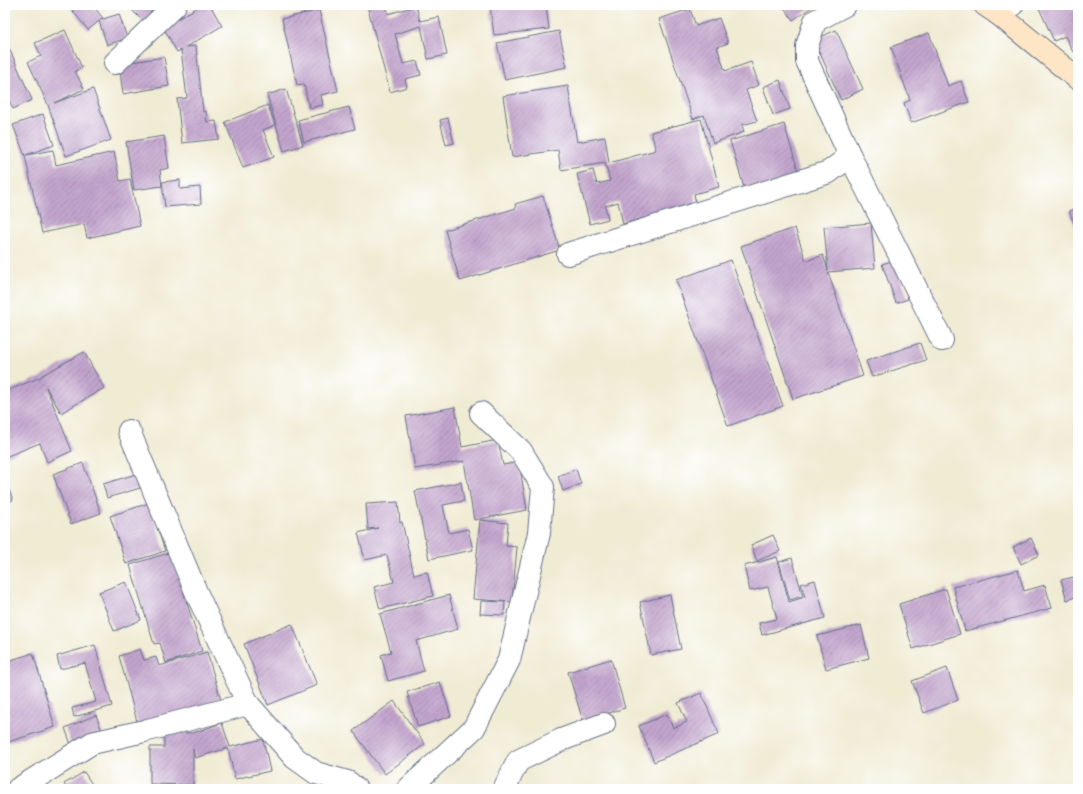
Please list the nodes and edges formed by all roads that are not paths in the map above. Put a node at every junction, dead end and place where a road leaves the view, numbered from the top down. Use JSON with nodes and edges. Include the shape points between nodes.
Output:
{"nodes":[{"id":1,"x":175,"y":5,"type":"edge"},
{"id":2,"x":845,"y":5,"type":"edge"},
{"id":3,"x":998,"y":8,"type":"edge"},
{"id":4,"x":115,"y":63,"type":"dead end"},
{"id":5,"x":1078,"y":79,"type":"edge"},
{"id":6,"x":850,"y":156,"type":"junction"},
{"id":7,"x":568,"y":254,"type":"dead end"},
{"id":8,"x":942,"y":340,"type":"dead end"},
{"id":9,"x":481,"y":413,"type":"dead end"},
{"id":10,"x":129,"y":431,"type":"dead end"},
{"id":11,"x":248,"y":704,"type":"junction"},
{"id":12,"x":604,"y":724,"type":"dead end"},
{"id":13,"x":18,"y":789,"type":"edge"},
{"id":14,"x":356,"y":789,"type":"edge"},
{"id":15,"x":408,"y":789,"type":"edge"},
{"id":16,"x":504,"y":789,"type":"edge"}],
"edges":[{"from":1,"to":4,"type":"street"},
{"from":2,"to":6,"type":"street","via":[[815,21],[807,46],[807,62]]},
{"from":3,"to":5,"type":"street"},
{"from":6,"to":7,"type":"street","via":[[829,172]]},
{"from":6,"to":8,"type":"street"},
{"from":9,"to":15,"type":"street","via":[[521,451],[543,487],[539,532],[506,667],[474,728]]},
{"from":10,"to":11,"type":"street","via":[[197,594]]},
{"from":11,"to":13,"type":"street","via":[[92,743]]},
{"from":11,"to":14,"type":"street","via":[[294,758],[316,773],[348,782]]},
{"from":12,"to":16,"type":"street","via":[[561,740],[518,761]]}]}
